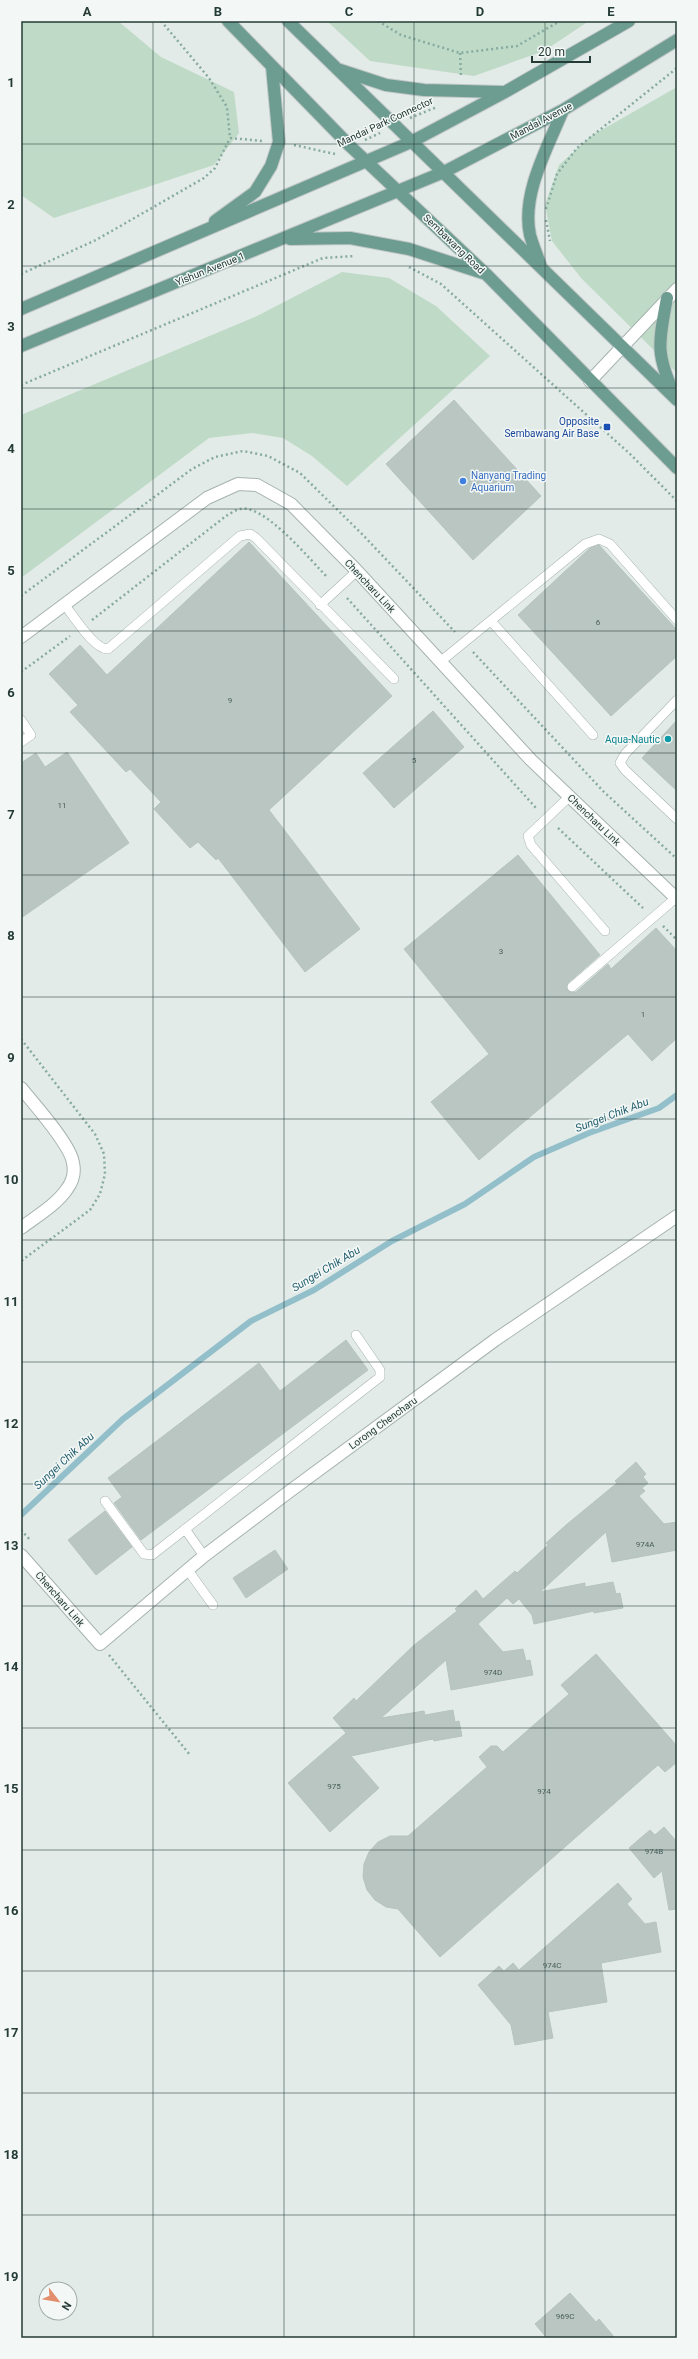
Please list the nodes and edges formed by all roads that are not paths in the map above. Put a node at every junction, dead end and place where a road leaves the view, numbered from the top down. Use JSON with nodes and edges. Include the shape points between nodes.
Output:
{"nodes":[{"id":1,"x":228,"y":21,"type":"edge"},
{"id":2,"x":288,"y":21,"type":"edge"},
{"id":3,"x":629,"y":21,"type":"edge"},
{"id":4,"x":677,"y":40,"type":"edge"},
{"id":5,"x":272,"y":67,"type":"junction"},
{"id":6,"x":334,"y":68,"type":"junction"},
{"id":7,"x":505,"y":92,"type":"junction"},
{"id":8,"x":563,"y":110,"type":"junction"},
{"id":9,"x":411,"y":142,"type":"junction"},
{"id":10,"x":366,"y":162,"type":"junction"},
{"id":11,"x":444,"y":172,"type":"junction"},
{"id":12,"x":399,"y":191,"type":"junction"},
{"id":13,"x":198,"y":234,"type":"junction"},
{"id":14,"x":283,"y":239,"type":"junction"},
{"id":15,"x":542,"y":270,"type":"junction"},
{"id":16,"x":486,"y":274,"type":"junction"},
{"id":17,"x":677,"y":289,"type":"edge"},
{"id":18,"x":668,"y":298,"type":"junction"},
{"id":19,"x":21,"y":309,"type":"edge"},
{"id":20,"x":21,"y":346,"type":"edge"},
{"id":21,"x":622,"y":346,"type":"junction"},
{"id":22,"x":590,"y":381,"type":"junction"},
{"id":23,"x":677,"y":400,"type":"edge"},
{"id":24,"x":677,"y":468,"type":"edge"},
{"id":25,"x":357,"y":571,"type":"junction"},
{"id":26,"x":64,"y":604,"type":"junction"},
{"id":27,"x":320,"y":605,"type":"junction"},
{"id":28,"x":677,"y":620,"type":"edge"},
{"id":29,"x":491,"y":621,"type":"junction"},
{"id":30,"x":21,"y":637,"type":"edge"},
{"id":31,"x":440,"y":662,"type":"junction"},
{"id":32,"x":394,"y":679,"type":"dead end"},
{"id":33,"x":677,"y":700,"type":"edge"},
{"id":34,"x":21,"y":720,"type":"edge"},
{"id":35,"x":593,"y":735,"type":"dead end"},
{"id":36,"x":21,"y":742,"type":"edge"},
{"id":37,"x":570,"y":796,"type":"junction"},
{"id":38,"x":677,"y":819,"type":"edge"},
{"id":39,"x":677,"y":898,"type":"edge"},
{"id":40,"x":605,"y":931,"type":"dead end"},
{"id":41,"x":572,"y":988,"type":"dead end"},
{"id":42,"x":21,"y":1088,"type":"edge"},
{"id":43,"x":677,"y":1216,"type":"edge"},
{"id":44,"x":21,"y":1228,"type":"edge"},
{"id":45,"x":356,"y":1335,"type":"dead end"},
{"id":46,"x":105,"y":1501,"type":"dead end"},
{"id":47,"x":185,"y":1529,"type":"junction"},
{"id":48,"x":21,"y":1555,"type":"edge"},
{"id":49,"x":204,"y":1556,"type":"junction"},
{"id":50,"x":187,"y":1569,"type":"junction"},
{"id":51,"x":213,"y":1605,"type":"dead end"},
{"id":52,"x":100,"y":1644,"type":"joint"}],
"edges":[{"from":1,"to":5,"type":"main road","name":"Sembawang Road"},
{"from":2,"to":6,"type":"main road"},
{"from":3,"to":7,"type":"main road"},
{"from":4,"to":8,"type":"main road","name":"Mandai Avenue"},
{"from":5,"to":10,"type":"main road","name":"Sembawang Road"},
{"from":5,"to":13,"type":"main road","via":[[279,142],[271,166],[255,192]]},
{"from":6,"to":7,"type":"main road","via":[[386,85],[424,90]]},
{"from":6,"to":9,"type":"main road"},
{"from":7,"to":9,"type":"main road"},
{"from":8,"to":11,"type":"main road","name":"Mandai Avenue"},
{"from":8,"to":15,"type":"main road","via":[[539,170],[529,207],[530,234]]},
{"from":9,"to":10,"type":"main road"},
{"from":9,"to":11,"type":"main road"},
{"from":10,"to":12,"type":"main road","name":"Sembawang Road"},
{"from":10,"to":13,"type":"main road"},
{"from":11,"to":12,"type":"main road","name":"Mandai Avenue"},
{"from":11,"to":15,"type":"main road"},
{"from":12,"to":14,"type":"main road","name":"Yishun Avenue 1"},
{"from":12,"to":16,"type":"main road","name":"Sembawang Road"},
{"from":13,"to":19,"type":"main road"},
{"from":14,"to":16,"type":"main road","via":[[350,238],[409,249]]},
{"from":14,"to":20,"type":"main road","name":"Yishun Avenue 1"},
{"from":15,"to":21,"type":"main road"},
{"from":16,"to":22,"type":"main road","name":"Sembawang Road"},
{"from":17,"to":18,"type":"street"},
{"from":18,"to":21,"type":"street"},
{"from":18,"to":23,"type":"main road","via":[[659,343],[663,369]]},
{"from":21,"to":22,"type":"street"},
{"from":21,"to":23,"type":"main road"},
{"from":22,"to":24,"type":"main road","name":"Sembawang Road"},
{"from":25,"to":26,"type":"street","name":"Chencharu Link","via":[[291,504],[257,485],[238,484],[207,498]]},
{"from":25,"to":27,"type":"lane"},
{"from":25,"to":31,"type":"street","name":"Chencharu Link"},
{"from":26,"to":27,"type":"lane","via":[[99,648],[108,649],[240,536],[250,534]]},
{"from":26,"to":30,"type":"street","name":"Chencharu Link"},
{"from":27,"to":32,"type":"lane"},
{"from":28,"to":29,"type":"lane","via":[[610,544],[599,539],[585,544]]},
{"from":29,"to":31,"type":"lane"},
{"from":29,"to":35,"type":"lane"},
{"from":31,"to":37,"type":"street","name":"Chencharu Link","via":[[531,760]]},
{"from":33,"to":38,"type":"lane","via":[[625,754],[620,763]]},
{"from":34,"to":36,"type":"lane","via":[[31,735]]},
{"from":37,"to":39,"type":"street","name":"Chencharu Link"},
{"from":37,"to":40,"type":"lane","via":[[528,836],[531,845]]},
{"from":39,"to":41,"type":"lane"},
{"from":42,"to":44,"type":"street","via":[[69,1149],[74,1162],[74,1176],[56,1202]]},
{"from":43,"to":49,"type":"street","name":"Lorong Chencharu","via":[[495,1340]]},
{"from":45,"to":47,"type":"lane","via":[[380,1370],[380,1377]]},
{"from":46,"to":47,"type":"lane","via":[[144,1554],[149,1556]]},
{"from":47,"to":49,"type":"lane"},
{"from":48,"to":52,"type":"street","name":"Chencharu Link"},
{"from":49,"to":50,"type":"street","name":"Lorong Chencharu"},
{"from":50,"to":51,"type":"lane"},
{"from":50,"to":52,"type":"street","name":"Lorong Chencharu"}]}
